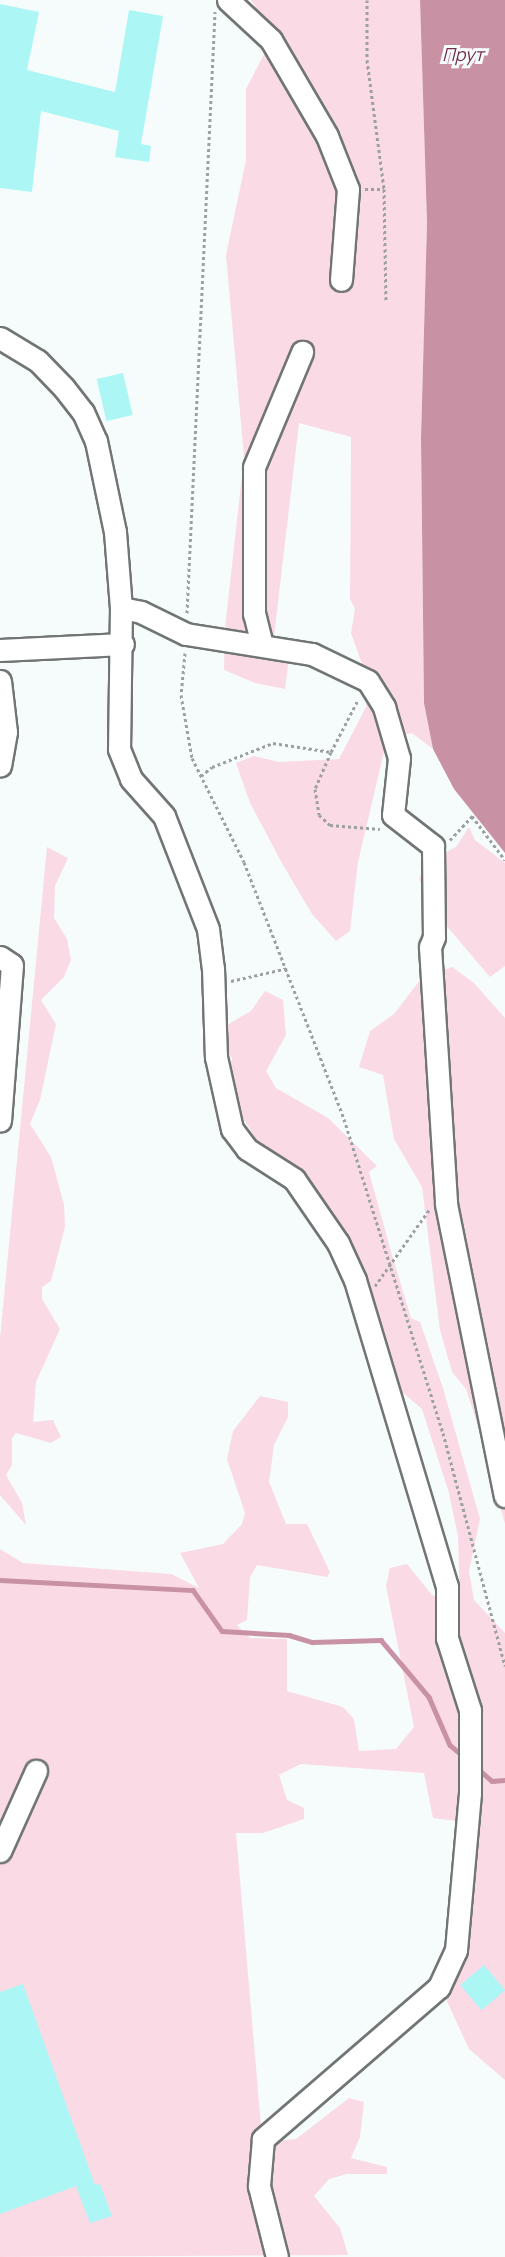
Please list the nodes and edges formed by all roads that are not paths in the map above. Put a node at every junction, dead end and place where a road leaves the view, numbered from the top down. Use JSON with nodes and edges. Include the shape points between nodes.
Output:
{"nodes":[{"id":1,"x":228,"y":0,"type":"edge"},
{"id":2,"x":341,"y":280,"type":"dead end"},
{"id":3,"x":0,"y":339,"type":"edge"},
{"id":4,"x":302,"y":352,"type":"dead end"},
{"id":5,"x":121,"y":608,"type":"junction"},
{"id":6,"x":123,"y":644,"type":"junction"},
{"id":7,"x":262,"y":645,"type":"junction"},
{"id":8,"x":0,"y":650,"type":"edge"},
{"id":9,"x":0,"y":681,"type":"edge"},
{"id":10,"x":0,"y":765,"type":"edge"},
{"id":11,"x":0,"y":957,"type":"edge"},
{"id":12,"x":0,"y":1121,"type":"edge"},
{"id":13,"x":505,"y":1496,"type":"edge"},
{"id":14,"x":36,"y":1771,"type":"dead end"},
{"id":15,"x":0,"y":1851,"type":"edge"},
{"id":16,"x":277,"y":2257,"type":"edge"}],
"edges":[{"from":1,"to":2,"type":"street","via":[[271,40],[327,136],[340,168],[348,189]]},
{"from":3,"to":5,"type":"street","via":[[38,361],[64,388],[82,412],[96,441],[115,532]]},
{"from":4,"to":7,"type":"street","via":[[254,467],[254,614]]},
{"from":5,"to":6,"type":"street"},
{"from":5,"to":7,"type":"street","via":[[141,612],[186,634]]},
{"from":6,"to":8,"type":"street"},
{"from":6,"to":16,"type":"street","via":[[118,677],[119,749],[131,779],[164,816],[208,929],[216,1057],[232,1129],[247,1149],[294,1179],[338,1243],[362,1304],[447,1586],[447,1638],[470,1710],[470,1793],[456,1950],[439,1987],[263,2139],[259,2186]]},
{"from":7,"to":13,"type":"street","via":[[312,654],[368,681],[384,707],[399,758],[393,815],[433,846],[434,938],[430,947],[445,1188],[496,1468]]},
{"from":9,"to":10,"type":"street","via":[[6,732]]},
{"from":11,"to":12,"type":"street","via":[[12,965]]},
{"from":14,"to":15,"type":"street"}]}
